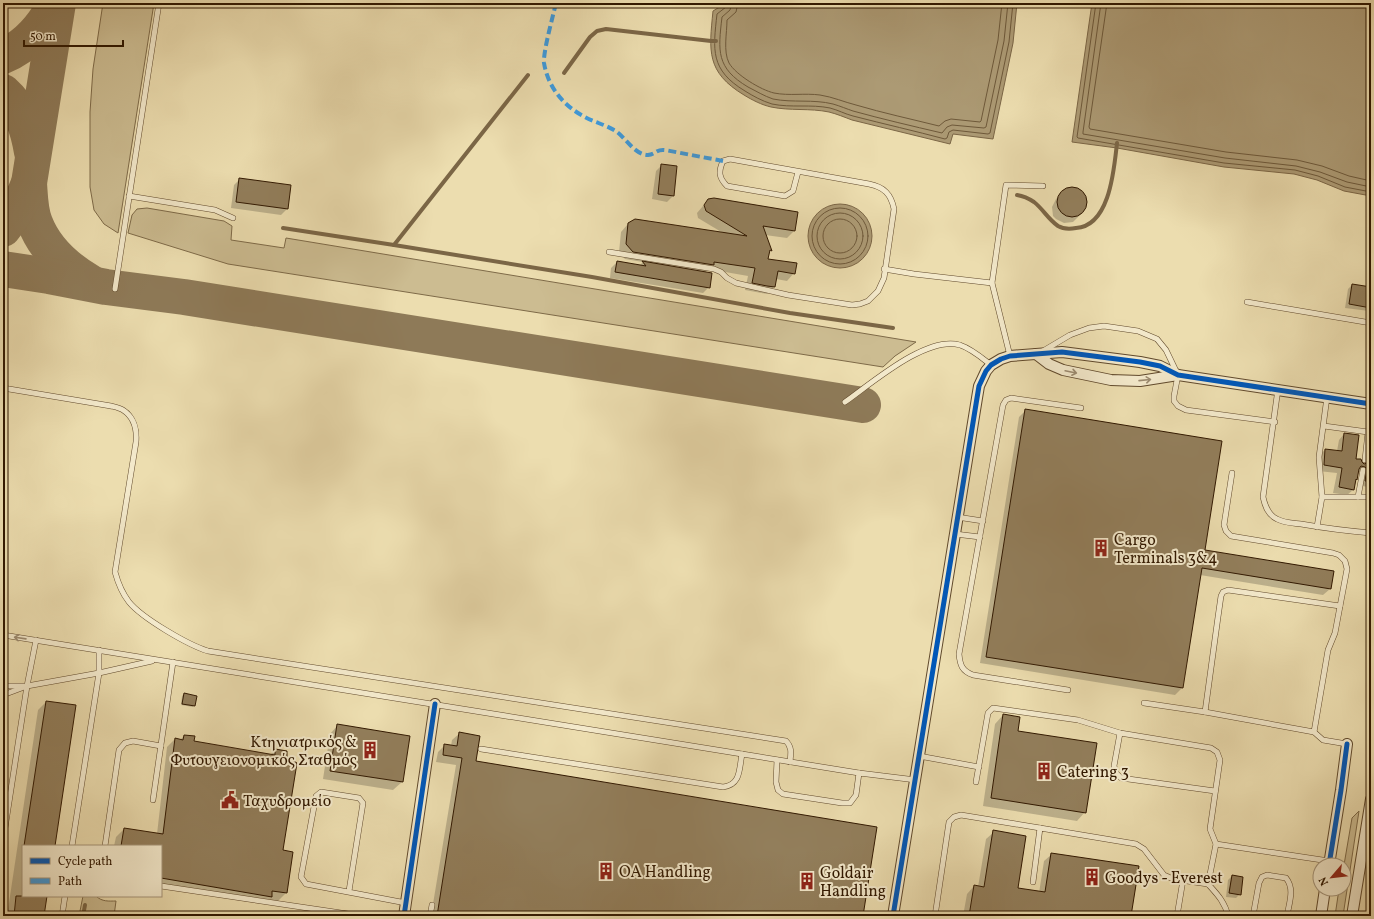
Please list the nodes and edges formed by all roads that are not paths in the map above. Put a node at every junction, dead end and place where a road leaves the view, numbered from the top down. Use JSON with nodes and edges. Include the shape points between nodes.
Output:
{"nodes":[{"id":1,"x":159,"y":3,"type":"edge"},
{"id":2,"x":798,"y":172,"type":"junction"},
{"id":3,"x":1043,"y":186,"type":"dead end"},
{"id":4,"x":129,"y":196,"type":"junction"},
{"id":5,"x":233,"y":218,"type":"dead end"},
{"id":6,"x":609,"y":252,"type":"dead end"},
{"id":7,"x":884,"y":269,"type":"junction"},
{"id":8,"x":992,"y":283,"type":"junction"},
{"id":9,"x":115,"y":288,"type":"dead end"},
{"id":10,"x":1247,"y":302,"type":"dead end"},
{"id":11,"x":1371,"y":323,"type":"edge"},
{"id":12,"x":1036,"y":354,"type":"junction"},
{"id":13,"x":1010,"y":356,"type":"junction"},
{"id":14,"x":991,"y":365,"type":"junction"},
{"id":15,"x":1178,"y":375,"type":"junction"},
{"id":16,"x":3,"y":388,"type":"edge"},
{"id":17,"x":1278,"y":389,"type":"junction"},
{"id":18,"x":1327,"y":397,"type":"junction"},
{"id":19,"x":845,"y":402,"type":"dead end"},
{"id":20,"x":1371,"y":404,"type":"edge"},
{"id":21,"x":1081,"y":408,"type":"dead end"},
{"id":22,"x":1275,"y":422,"type":"junction"},
{"id":23,"x":1324,"y":426,"type":"junction"},
{"id":24,"x":1370,"y":433,"type":"edge"},
{"id":25,"x":1365,"y":460,"type":"dead end"},
{"id":26,"x":1363,"y":470,"type":"dead end"},
{"id":27,"x":1232,"y":473,"type":"dead end"},
{"id":28,"x":1358,"y":496,"type":"junction"},
{"id":29,"x":1322,"y":497,"type":"junction"},
{"id":30,"x":1371,"y":497,"type":"edge"},
{"id":31,"x":957,"y":517,"type":"junction"},
{"id":32,"x":983,"y":521,"type":"junction"},
{"id":33,"x":1317,"y":527,"type":"junction"},
{"id":34,"x":1371,"y":533,"type":"edge"},
{"id":35,"x":955,"y":534,"type":"junction"},
{"id":36,"x":980,"y":537,"type":"junction"},
{"id":37,"x":1340,"y":606,"type":"junction"},
{"id":38,"x":3,"y":635,"type":"edge"},
{"id":39,"x":36,"y":640,"type":"junction"},
{"id":40,"x":98,"y":650,"type":"junction"},
{"id":41,"x":153,"y":660,"type":"junction"},
{"id":42,"x":173,"y":662,"type":"junction"},
{"id":43,"x":99,"y":673,"type":"junction"},
{"id":44,"x":3,"y":686,"type":"edge"},
{"id":45,"x":27,"y":686,"type":"junction"},
{"id":46,"x":1068,"y":690,"type":"dead end"},
{"id":47,"x":3,"y":695,"type":"edge"},
{"id":48,"x":1144,"y":703,"type":"dead end"},
{"id":49,"x":435,"y":704,"type":"junction"},
{"id":50,"x":1205,"y":712,"type":"junction"},
{"id":51,"x":1314,"y":732,"type":"junction"},
{"id":52,"x":1120,"y":733,"type":"junction"},
{"id":53,"x":1347,"y":744,"type":"joint"},
{"id":54,"x":161,"y":746,"type":"junction"},
{"id":55,"x":481,"y":749,"type":"dead end"},
{"id":56,"x":742,"y":754,"type":"junction"},
{"id":57,"x":919,"y":756,"type":"junction"},
{"id":58,"x":777,"y":760,"type":"junction"},
{"id":59,"x":790,"y":762,"type":"junction"},
{"id":60,"x":979,"y":767,"type":"junction"},
{"id":61,"x":859,"y":773,"type":"junction"},
{"id":62,"x":916,"y":780,"type":"junction"},
{"id":63,"x":976,"y":782,"type":"dead end"},
{"id":64,"x":1215,"y":791,"type":"junction"},
{"id":65,"x":1371,"y":799,"type":"edge"},
{"id":66,"x":153,"y":800,"type":"dead end"},
{"id":67,"x":1370,"y":815,"type":"edge"},
{"id":68,"x":1040,"y":828,"type":"junction"},
{"id":69,"x":3,"y":841,"type":"edge"},
{"id":70,"x":1216,"y":844,"type":"junction"},
{"id":71,"x":72,"y":845,"type":"edge"},
{"id":72,"x":105,"y":845,"type":"edge"},
{"id":73,"x":1330,"y":857,"type":"edge"},
{"id":74,"x":1312,"y":860,"type":"edge"},
{"id":75,"x":1183,"y":880,"type":"junction"},
{"id":76,"x":1033,"y":882,"type":"dead end"},
{"id":77,"x":1208,"y":884,"type":"junction"},
{"id":78,"x":162,"y":886,"type":"edge"},
{"id":79,"x":349,"y":891,"type":"junction"},
{"id":80,"x":65,"y":897,"type":"edge"},
{"id":81,"x":1324,"y":897,"type":"edge"},
{"id":82,"x":1371,"y":901,"type":"edge"},
{"id":83,"x":406,"y":903,"type":"junction"},
{"id":84,"x":432,"y":905,"type":"dead end"},
{"id":85,"x":62,"y":916,"type":"edge"},
{"id":86,"x":351,"y":916,"type":"edge"},
{"id":87,"x":404,"y":916,"type":"edge"},
{"id":88,"x":430,"y":916,"type":"edge"},
{"id":89,"x":893,"y":916,"type":"edge"},
{"id":90,"x":935,"y":916,"type":"edge"},
{"id":91,"x":1177,"y":916,"type":"edge"},
{"id":92,"x":1228,"y":916,"type":"edge"},
{"id":93,"x":1254,"y":916,"type":"edge"},
{"id":94,"x":1287,"y":916,"type":"edge"},
{"id":95,"x":1321,"y":916,"type":"edge"},
{"id":96,"x":1352,"y":916,"type":"edge"},
{"id":97,"x":1368,"y":916,"type":"edge"}],
"edges":[{"from":1,"to":4,"type":"lane"},
{"from":2,"to":2,"type":"lane","via":[[730,159],[724,161],[719,175],[727,186],[785,196],[793,191]]},
{"from":2,"to":7,"type":"lane","via":[[870,184],[884,189],[889,194],[894,209]]},
{"from":3,"to":8,"type":"lane","via":[[1006,185]]},
{"from":4,"to":5,"type":"lane","via":[[215,210]]},
{"from":4,"to":9,"type":"lane"},
{"from":6,"to":7,"type":"lane","via":[[714,269],[736,283],[788,295],[852,305],[874,297],[884,278]]},
{"from":7,"to":8,"type":"lane"},
{"from":8,"to":13,"type":"lane"},
{"from":10,"to":11,"type":"lane"},
{"from":12,"to":13,"type":"street"},
{"from":12,"to":15,"type":"street","via":[[1062,352],[1122,359],[1160,366]]},
{"from":12,"to":15,"type":"street","one_way":true,"via":[[1049,364],[1064,370],[1111,380],[1140,381]]},
{"from":12,"to":15,"type":"lane","via":[[1089,328],[1104,326],[1138,331],[1156,339],[1166,350]]},
{"from":13,"to":14,"type":"street"},
{"from":14,"to":19,"type":"lane","via":[[960,345],[937,345],[911,356]]},
{"from":14,"to":31,"type":"street","via":[[979,386]]},
{"from":15,"to":17,"type":"street"},
{"from":15,"to":22,"type":"lane","via":[[1174,401],[1186,410]]},
{"from":16,"to":59,"type":"lane","via":[[111,406],[123,410],[132,419],[137,430],[136,442],[115,572],[119,586],[141,614],[196,647],[208,651],[786,741],[790,745]]},
{"from":17,"to":18,"type":"street"},
{"from":17,"to":22,"type":"lane"},
{"from":18,"to":20,"type":"street"},
{"from":18,"to":23,"type":"lane"},
{"from":21,"to":32,"type":"lane","via":[[1011,398],[1006,400],[1003,405]]},
{"from":22,"to":33,"type":"lane","via":[[1263,497],[1265,507],[1276,519]]},
{"from":23,"to":24,"type":"lane"},
{"from":23,"to":29,"type":"lane","via":[[1318,457]]},
{"from":24,"to":25,"type":"lane"},
{"from":26,"to":28,"type":"lane"},
{"from":27,"to":37,"type":"lane","via":[[1224,525],[1226,530],[1231,536],[1339,555],[1345,561],[1347,569]]},
{"from":28,"to":29,"type":"lane"},
{"from":28,"to":30,"type":"lane"},
{"from":29,"to":33,"type":"lane"},
{"from":31,"to":32,"type":"lane"},
{"from":31,"to":35,"type":"street"},
{"from":32,"to":36,"type":"lane"},
{"from":33,"to":34,"type":"lane"},
{"from":35,"to":36,"type":"lane"},
{"from":35,"to":57,"type":"street"},
{"from":36,"to":46,"type":"lane","via":[[959,654],[962,668],[966,673],[973,675]]},
{"from":37,"to":50,"type":"lane","via":[[1228,590],[1223,592]]},
{"from":37,"to":51,"type":"lane","via":[[1335,633],[1328,650]]},
{"from":39,"to":38,"type":"lane","one_way":true},
{"from":39,"to":40,"type":"lane"},
{"from":39,"to":45,"type":"lane"},
{"from":40,"to":41,"type":"lane"},
{"from":40,"to":43,"type":"lane"},
{"from":41,"to":42,"type":"lane"},
{"from":41,"to":43,"type":"lane"},
{"from":42,"to":49,"type":"lane"},
{"from":42,"to":54,"type":"lane"},
{"from":43,"to":45,"type":"lane"},
{"from":43,"to":71,"type":"lane"},
{"from":44,"to":45,"type":"lane"},
{"from":45,"to":47,"type":"lane"},
{"from":45,"to":69,"type":"lane"},
{"from":48,"to":50,"type":"lane"},
{"from":49,"to":56,"type":"lane"},
{"from":49,"to":83,"type":"street"},
{"from":50,"to":51,"type":"lane"},
{"from":51,"to":53,"type":"lane","via":[[1323,740]]},
{"from":52,"to":60,"type":"lane","via":[[1078,720],[993,708],[988,713]]},
{"from":52,"to":64,"type":"lane","via":[[1211,748],[1217,752],[1220,760]]},
{"from":52,"to":64,"type":"lane","via":[[1114,766],[1121,778]]},
{"from":53,"to":73,"type":"street"},
{"from":54,"to":66,"type":"lane"},
{"from":54,"to":72,"type":"lane","via":[[133,742],[125,743],[119,750]]},
{"from":55,"to":56,"type":"lane","via":[[723,788],[729,787],[737,780]]},
{"from":56,"to":58,"type":"lane"},
{"from":57,"to":60,"type":"lane"},
{"from":57,"to":62,"type":"street"},
{"from":58,"to":59,"type":"lane"},
{"from":58,"to":61,"type":"lane","via":[[776,782],[778,790],[783,794],[850,804],[856,795]]},
{"from":59,"to":61,"type":"lane"},
{"from":60,"to":63,"type":"lane"},
{"from":61,"to":62,"type":"lane"},
{"from":62,"to":89,"type":"street"},
{"from":64,"to":70,"type":"lane","via":[[1210,829]]},
{"from":65,"to":67,"type":"street"},
{"from":67,"to":96,"type":"street"},
{"from":68,"to":75,"type":"lane","via":[[1136,844],[1144,849],[1164,875]]},
{"from":68,"to":76,"type":"lane"},
{"from":68,"to":90,"type":"lane","via":[[960,815],[954,817],[949,822]]},
{"from":70,"to":74,"type":"lane"},
{"from":70,"to":77,"type":"lane"},
{"from":75,"to":77,"type":"lane"},
{"from":75,"to":91,"type":"lane"},
{"from":77,"to":92,"type":"lane","via":[[1223,901]]},
{"from":78,"to":86,"type":"lane"},
{"from":79,"to":79,"type":"lane","via":[[363,802],[359,798],[321,792],[316,796],[301,877],[306,884]]},
{"from":79,"to":83,"type":"lane"},
{"from":80,"to":85,"type":"lane"},
{"from":81,"to":95,"type":"street"},
{"from":82,"to":97,"type":"lane"},
{"from":83,"to":87,"type":"street"},
{"from":84,"to":88,"type":"lane"},
{"from":93,"to":94,"type":"lane","via":[[1259,883],[1262,877],[1267,875],[1286,878],[1290,882]]}]}
